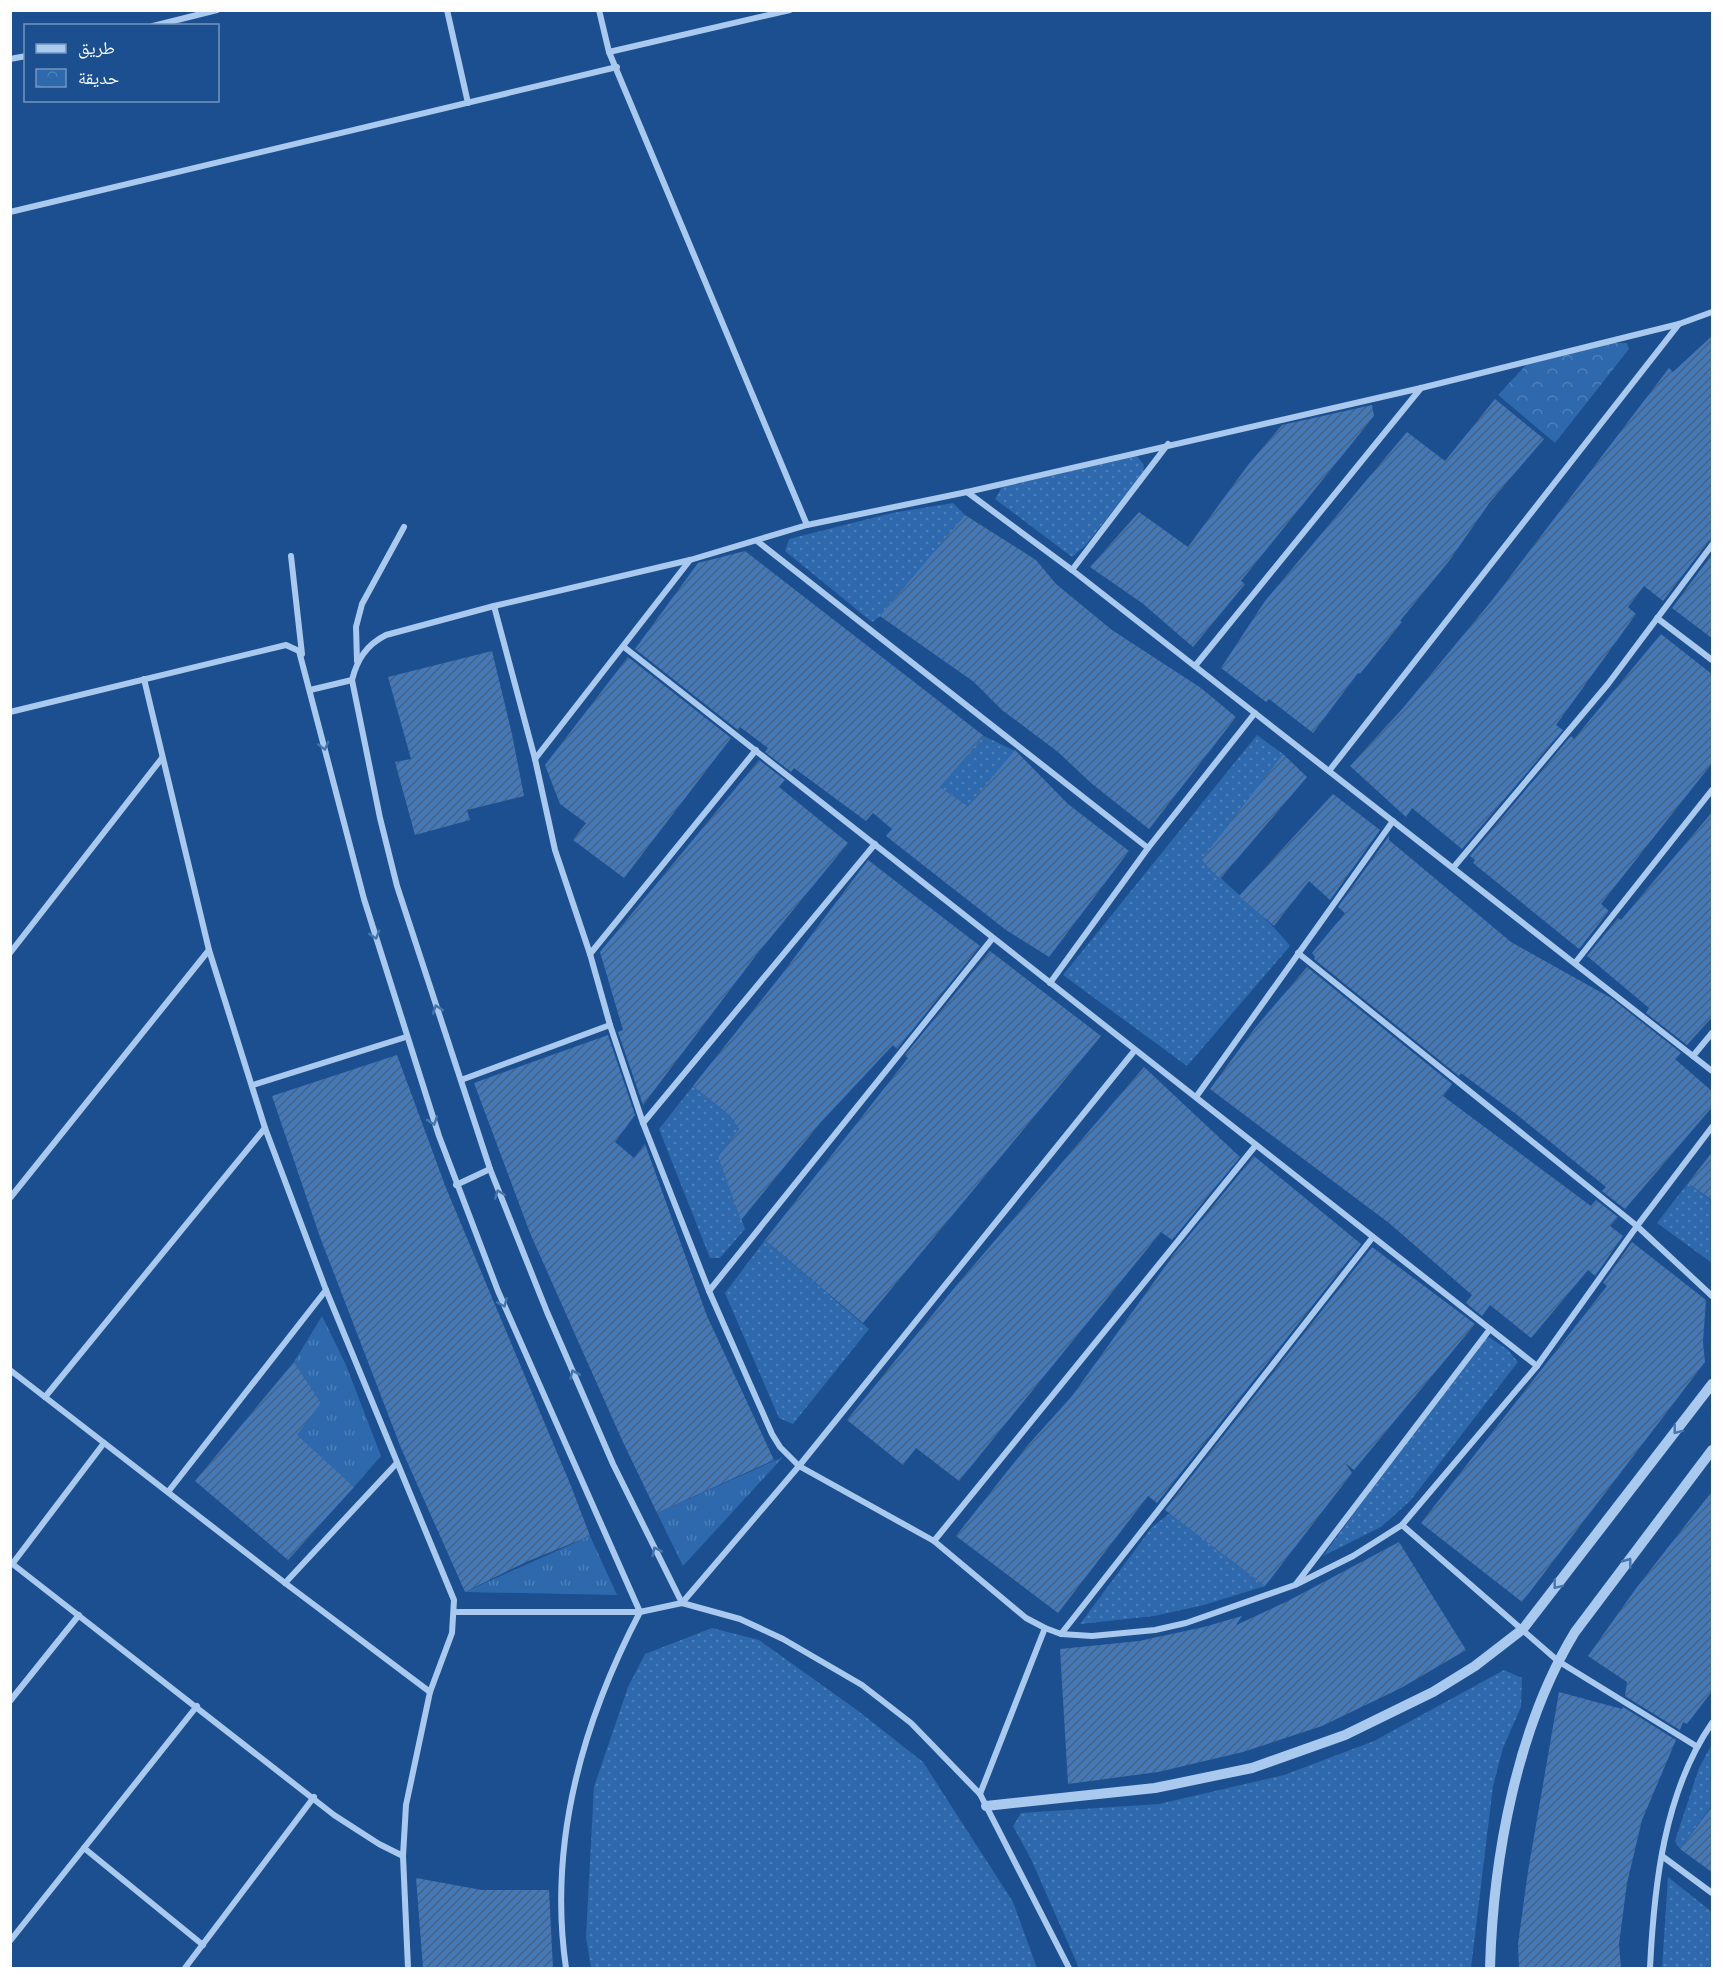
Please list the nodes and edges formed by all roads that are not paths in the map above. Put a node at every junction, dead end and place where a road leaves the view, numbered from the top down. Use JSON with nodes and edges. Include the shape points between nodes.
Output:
{"nodes":[{"id":1,"x":217,"y":10,"type":"edge"},
{"id":2,"x":447,"y":10,"type":"edge"},
{"id":3,"x":599,"y":10,"type":"edge"},
{"id":4,"x":755,"y":10,"type":"edge"},
{"id":5,"x":790,"y":10,"type":"edge"},
{"id":6,"x":757,"y":18,"type":"junction"},
{"id":7,"x":161,"y":24,"type":"edge"},
{"id":8,"x":609,"y":52,"type":"junction"},
{"id":9,"x":617,"y":67,"type":"junction"},
{"id":10,"x":468,"y":103,"type":"junction"},
{"id":11,"x":10,"y":212,"type":"edge"},
{"id":12,"x":1713,"y":312,"type":"edge"},
{"id":13,"x":1679,"y":324,"type":"junction"},
{"id":14,"x":1421,"y":388,"type":"junction"},
{"id":15,"x":1168,"y":444,"type":"junction"},
{"id":16,"x":967,"y":492,"type":"junction"},
{"id":17,"x":807,"y":525,"type":"junction"},
{"id":18,"x":404,"y":527,"type":"dead end"},
{"id":19,"x":757,"y":541,"type":"junction"},
{"id":20,"x":1713,"y":544,"type":"edge"},
{"id":21,"x":291,"y":556,"type":"dead end"},
{"id":22,"x":690,"y":560,"type":"junction"},
{"id":23,"x":1071,"y":570,"type":"junction"},
{"id":24,"x":494,"y":606,"type":"junction"},
{"id":25,"x":1657,"y":618,"type":"junction"},
{"id":26,"x":624,"y":647,"type":"junction"},
{"id":27,"x":302,"y":660,"type":"junction"},
{"id":28,"x":357,"y":660,"type":"junction"},
{"id":29,"x":1713,"y":660,"type":"edge"},
{"id":30,"x":1195,"y":666,"type":"junction"},
{"id":31,"x":144,"y":679,"type":"junction"},
{"id":32,"x":352,"y":680,"type":"junction"},
{"id":33,"x":310,"y":690,"type":"junction"},
{"id":34,"x":10,"y":712,"type":"edge"},
{"id":35,"x":1255,"y":713,"type":"junction"},
{"id":36,"x":756,"y":750,"type":"junction"},
{"id":37,"x":162,"y":758,"type":"junction"},
{"id":38,"x":535,"y":759,"type":"junction"},
{"id":39,"x":1329,"y":771,"type":"junction"},
{"id":40,"x":1713,"y":790,"type":"edge"},
{"id":41,"x":1393,"y":821,"type":"junction"},
{"id":42,"x":875,"y":844,"type":"junction"},
{"id":43,"x":1148,"y":848,"type":"junction"},
{"id":44,"x":1453,"y":868,"type":"junction"},
{"id":45,"x":992,"y":939,"type":"junction"},
{"id":46,"x":210,"y":950,"type":"junction"},
{"id":47,"x":10,"y":953,"type":"edge"},
{"id":48,"x":1298,"y":953,"type":"junction"},
{"id":49,"x":590,"y":954,"type":"junction"},
{"id":50,"x":1575,"y":963,"type":"junction"},
{"id":51,"x":1050,"y":983,"type":"junction"},
{"id":52,"x":610,"y":1025,"type":"junction"},
{"id":53,"x":1713,"y":1033,"type":"edge"},
{"id":54,"x":406,"y":1037,"type":"junction"},
{"id":55,"x":1135,"y":1050,"type":"junction"},
{"id":56,"x":1694,"y":1056,"type":"junction"},
{"id":57,"x":1713,"y":1071,"type":"edge"},
{"id":58,"x":461,"y":1080,"type":"junction"},
{"id":59,"x":253,"y":1085,"type":"junction"},
{"id":60,"x":1196,"y":1097,"type":"junction"},
{"id":61,"x":643,"y":1123,"type":"junction"},
{"id":62,"x":1713,"y":1127,"type":"edge"},
{"id":63,"x":265,"y":1128,"type":"junction"},
{"id":64,"x":1256,"y":1144,"type":"junction"},
{"id":65,"x":490,"y":1169,"type":"junction"},
{"id":66,"x":456,"y":1185,"type":"junction"},
{"id":67,"x":10,"y":1198,"type":"edge"},
{"id":68,"x":1637,"y":1226,"type":"junction"},
{"id":69,"x":1373,"y":1237,"type":"junction"},
{"id":70,"x":326,"y":1290,"type":"junction"},
{"id":71,"x":709,"y":1291,"type":"junction"},
{"id":72,"x":1713,"y":1296,"type":"edge"},
{"id":73,"x":1490,"y":1329,"type":"junction"},
{"id":74,"x":1537,"y":1366,"type":"junction"},
{"id":75,"x":10,"y":1370,"type":"edge"},
{"id":76,"x":1713,"y":1384,"type":"edge"},
{"id":77,"x":45,"y":1397,"type":"junction"},
{"id":78,"x":104,"y":1443,"type":"junction"},
{"id":79,"x":1713,"y":1450,"type":"edge"},
{"id":80,"x":396,"y":1464,"type":"junction"},
{"id":81,"x":799,"y":1466,"type":"junction"},
{"id":82,"x":168,"y":1492,"type":"junction"},
{"id":83,"x":1402,"y":1525,"type":"junction"},
{"id":84,"x":934,"y":1541,"type":"junction"},
{"id":85,"x":11,"y":1562,"type":"edge"},
{"id":86,"x":285,"y":1583,"type":"junction"},
{"id":87,"x":1295,"y":1585,"type":"junction"},
{"id":88,"x":682,"y":1603,"type":"junction"},
{"id":89,"x":455,"y":1612,"type":"junction"},
{"id":90,"x":640,"y":1612,"type":"junction"},
{"id":91,"x":79,"y":1615,"type":"junction"},
{"id":92,"x":1045,"y":1628,"type":"junction"},
{"id":93,"x":1523,"y":1629,"type":"junction"},
{"id":94,"x":1060,"y":1634,"type":"junction"},
{"id":95,"x":1558,"y":1661,"type":"junction"},
{"id":96,"x":430,"y":1692,"type":"junction"},
{"id":97,"x":10,"y":1701,"type":"edge"},
{"id":98,"x":197,"y":1706,"type":"junction"},
{"id":99,"x":1713,"y":1723,"type":"edge"},
{"id":100,"x":1696,"y":1746,"type":"junction"},
{"id":101,"x":980,"y":1794,"type":"junction"},
{"id":102,"x":314,"y":1797,"type":"junction"},
{"id":103,"x":986,"y":1806,"type":"junction"},
{"id":104,"x":84,"y":1848,"type":"junction"},
{"id":105,"x":403,"y":1856,"type":"junction"},
{"id":106,"x":1662,"y":1856,"type":"junction"},
{"id":107,"x":1713,"y":1893,"type":"edge"},
{"id":108,"x":10,"y":1941,"type":"edge"},
{"id":109,"x":203,"y":1945,"type":"junction"},
{"id":110,"x":185,"y":1968,"type":"edge"},
{"id":111,"x":407,"y":1968,"type":"edge"},
{"id":112,"x":566,"y":1968,"type":"edge"},
{"id":113,"x":1069,"y":1968,"type":"edge"},
{"id":114,"x":1490,"y":1968,"type":"edge"},
{"id":115,"x":1650,"y":1968,"type":"edge"}],
"edges":[{"from":1,"to":7,"type":"street"},
{"from":2,"to":10,"type":"street"},
{"from":3,"to":8,"type":"street"},
{"from":4,"to":6,"type":"street"},
{"from":5,"to":6,"type":"street"},
{"from":6,"to":8,"type":"street"},
{"from":8,"to":9,"type":"street"},
{"from":9,"to":10,"type":"street"},
{"from":9,"to":17,"type":"street"},
{"from":10,"to":11,"type":"street"},
{"from":12,"to":13,"type":"street"},
{"from":13,"to":14,"type":"street"},
{"from":13,"to":39,"type":"street"},
{"from":14,"to":15,"type":"street"},
{"from":14,"to":30,"type":"street"},
{"from":15,"to":16,"type":"street"},
{"from":15,"to":23,"type":"street"},
{"from":16,"to":17,"type":"street"},
{"from":16,"to":23,"type":"street"},
{"from":17,"to":19,"type":"street"},
{"from":18,"to":28,"type":"street","via":[[362,604],[356,627]]},
{"from":19,"to":22,"type":"street"},
{"from":19,"to":43,"type":"street"},
{"from":20,"to":25,"type":"street"},
{"from":21,"to":27,"type":"street"},
{"from":22,"to":24,"type":"street"},
{"from":22,"to":26,"type":"street"},
{"from":23,"to":30,"type":"street"},
{"from":24,"to":28,"type":"street","via":[[386,635],[374,641]]},
{"from":24,"to":38,"type":"street"},
{"from":25,"to":29,"type":"street"},
{"from":25,"to":44,"type":"street","via":[[1608,684]]},
{"from":26,"to":36,"type":"street"},
{"from":26,"to":38,"type":"street"},
{"from":27,"to":31,"type":"street","via":[[295,648],[286,645]]},
{"from":27,"to":33,"type":"street"},
{"from":28,"to":32,"type":"street"},
{"from":30,"to":35,"type":"street"},
{"from":31,"to":34,"type":"street"},
{"from":31,"to":37,"type":"street"},
{"from":32,"to":33,"type":"street"},
{"from":58,"to":32,"type":"street","one_way":true,"via":[[398,886]]},
{"from":33,"to":54,"type":"street","one_way":true,"via":[[364,899]]},
{"from":35,"to":39,"type":"street"},
{"from":35,"to":43,"type":"street"},
{"from":36,"to":42,"type":"street"},
{"from":36,"to":49,"type":"street"},
{"from":37,"to":46,"type":"street"},
{"from":37,"to":47,"type":"street"},
{"from":38,"to":49,"type":"street","via":[[555,850]]},
{"from":39,"to":41,"type":"street"},
{"from":40,"to":50,"type":"street"},
{"from":41,"to":44,"type":"street"},
{"from":41,"to":48,"type":"street"},
{"from":42,"to":45,"type":"street"},
{"from":42,"to":61,"type":"street"},
{"from":43,"to":51,"type":"street"},
{"from":44,"to":50,"type":"street"},
{"from":45,"to":51,"type":"street"},
{"from":45,"to":71,"type":"street"},
{"from":46,"to":59,"type":"street"},
{"from":46,"to":67,"type":"street"},
{"from":48,"to":60,"type":"street"},
{"from":48,"to":68,"type":"street"},
{"from":49,"to":52,"type":"street"},
{"from":50,"to":56,"type":"street"},
{"from":51,"to":55,"type":"street"},
{"from":52,"to":58,"type":"street"},
{"from":52,"to":61,"type":"street"},
{"from":53,"to":56,"type":"street"},
{"from":54,"to":59,"type":"street"},
{"from":54,"to":66,"type":"street","one_way":true},
{"from":55,"to":60,"type":"street"},
{"from":55,"to":81,"type":"street"},
{"from":56,"to":57,"type":"street"},
{"from":58,"to":65,"type":"street"},
{"from":59,"to":63,"type":"street"},
{"from":60,"to":64,"type":"street"},
{"from":61,"to":71,"type":"street"},
{"from":62,"to":68,"type":"street"},
{"from":63,"to":70,"type":"street"},
{"from":63,"to":77,"type":"street"},
{"from":64,"to":69,"type":"street"},
{"from":64,"to":84,"type":"street"},
{"from":65,"to":66,"type":"street"},
{"from":88,"to":65,"type":"street","one_way":true,"via":[[613,1464]]},
{"from":66,"to":90,"type":"street","one_way":true,"via":[[520,1343]]},
{"from":68,"to":72,"type":"street"},
{"from":68,"to":74,"type":"street"},
{"from":69,"to":73,"type":"street"},
{"from":69,"to":94,"type":"street"},
{"from":70,"to":80,"type":"street"},
{"from":70,"to":82,"type":"street"},
{"from":71,"to":81,"type":"street","via":[[772,1434]]},
{"from":73,"to":74,"type":"street"},
{"from":73,"to":87,"type":"street"},
{"from":74,"to":83,"type":"street"},
{"from":75,"to":77,"type":"street"},
{"from":76,"to":93,"type":"street","one_way":true},
{"from":77,"to":78,"type":"street"},
{"from":78,"to":82,"type":"street"},
{"from":78,"to":85,"type":"street"},
{"from":95,"to":79,"type":"street","one_way":true,"via":[[1575,1632]]},
{"from":80,"to":86,"type":"street"},
{"from":80,"to":89,"type":"street","via":[[451,1589]]},
{"from":81,"to":84,"type":"street"},
{"from":81,"to":88,"type":"street"},
{"from":82,"to":86,"type":"street"},
{"from":83,"to":87,"type":"street","via":[[1353,1556]]},
{"from":83,"to":93,"type":"street"},
{"from":84,"to":92,"type":"street","via":[[1026,1618]]},
{"from":85,"to":91,"type":"street"},
{"from":86,"to":96,"type":"street"},
{"from":87,"to":94,"type":"street","via":[[1155,1630],[1092,1636]]},
{"from":88,"to":90,"type":"street"},
{"from":88,"to":101,"type":"street","via":[[740,1619],[862,1685],[911,1723]]},
{"from":89,"to":90,"type":"street"},
{"from":89,"to":96,"type":"street","via":[[452,1633]]},
{"from":90,"to":112,"type":"street","via":[[596,1707],[570,1808],[563,1860]]},
{"from":91,"to":97,"type":"street"},
{"from":91,"to":98,"type":"street"},
{"from":92,"to":94,"type":"street"},
{"from":92,"to":101,"type":"street"},
{"from":93,"to":95,"type":"street"},
{"from":93,"to":103,"type":"street","via":[[1433,1692],[1298,1753],[1242,1770],[1155,1788]]},
{"from":95,"to":100,"type":"street"},
{"from":95,"to":114,"type":"street","via":[[1534,1719],[1505,1830]]},
{"from":96,"to":105,"type":"street","via":[[406,1805]]},
{"from":98,"to":102,"type":"street"},
{"from":98,"to":104,"type":"street"},
{"from":99,"to":100,"type":"street"},
{"from":100,"to":106,"type":"street"},
{"from":101,"to":103,"type":"street"},
{"from":102,"to":105,"type":"street","via":[[356,1830]]},
{"from":102,"to":109,"type":"street"},
{"from":103,"to":113,"type":"street"},
{"from":104,"to":108,"type":"street"},
{"from":104,"to":109,"type":"street"},
{"from":105,"to":111,"type":"street"},
{"from":106,"to":107,"type":"street"},
{"from":106,"to":115,"type":"street","via":[[1653,1904]]},
{"from":109,"to":110,"type":"street"}]}
